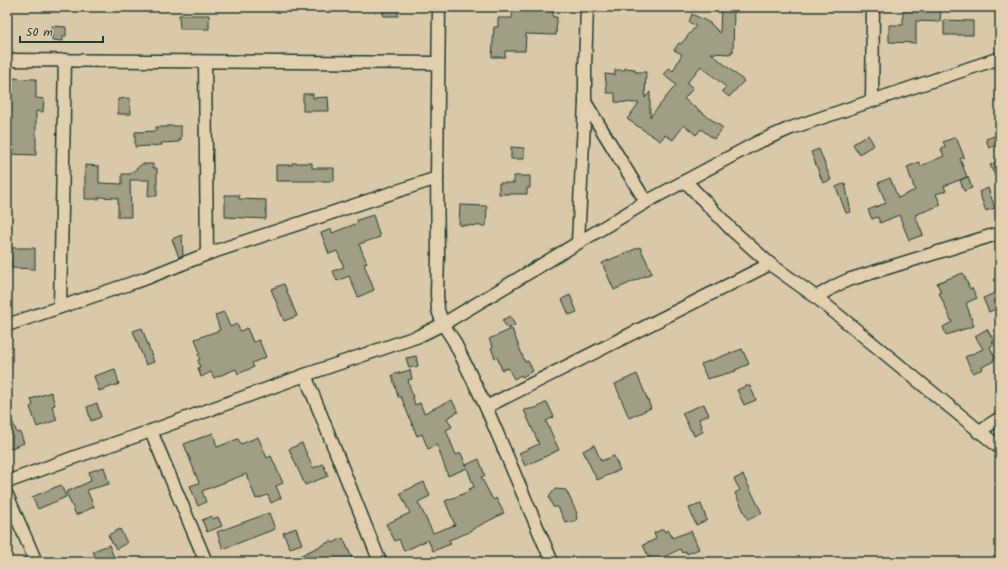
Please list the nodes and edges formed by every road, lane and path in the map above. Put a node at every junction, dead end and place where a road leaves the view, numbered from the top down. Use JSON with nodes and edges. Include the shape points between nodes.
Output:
{"nodes":[{"id":1,"x":439,"y":7,"type":"edge"},
{"id":2,"x":587,"y":7,"type":"edge"},
{"id":3,"x":873,"y":7,"type":"edge"},
{"id":4,"x":1000,"y":58,"type":"edge"},
{"id":5,"x":7,"y":60,"type":"edge"},
{"id":6,"x":65,"y":60,"type":"junction"},
{"id":7,"x":205,"y":62,"type":"junction"},
{"id":8,"x":438,"y":63,"type":"junction"},
{"id":9,"x":872,"y":101,"type":"junction"},
{"id":10,"x":585,"y":102,"type":"junction"},
{"id":11,"x":437,"y":178,"type":"junction"},
{"id":12,"x":685,"y":181,"type":"junction"},
{"id":13,"x":646,"y":202,"type":"junction"},
{"id":14,"x":1000,"y":233,"type":"edge"},
{"id":15,"x":578,"y":242,"type":"junction"},
{"id":16,"x":207,"y":254,"type":"junction"},
{"id":17,"x":770,"y":264,"type":"junction"},
{"id":18,"x":816,"y":297,"type":"junction"},
{"id":19,"x":60,"y":307,"type":"junction"},
{"id":20,"x":443,"y":324,"type":"junction"},
{"id":21,"x":7,"y":325,"type":"edge"},
{"id":22,"x":305,"y":375,"type":"junction"},
{"id":23,"x":486,"y":407,"type":"junction"},
{"id":24,"x":1000,"y":418,"type":"edge"},
{"id":25,"x":151,"y":431,"type":"junction"},
{"id":26,"x":978,"y":432,"type":"junction"},
{"id":27,"x":1000,"y":448,"type":"edge"},
{"id":28,"x":7,"y":482,"type":"edge"},
{"id":29,"x":7,"y":495,"type":"edge"},
{"id":30,"x":36,"y":562,"type":"edge"},
{"id":31,"x":206,"y":562,"type":"edge"},
{"id":32,"x":380,"y":562,"type":"edge"},
{"id":33,"x":552,"y":562,"type":"edge"}],
"edges":[{"from":1,"to":8,"type":"street"},
{"from":2,"to":10,"type":"street"},
{"from":3,"to":9,"type":"street"},
{"from":4,"to":9,"type":"street"},
{"from":5,"to":6,"type":"street"},
{"from":6,"to":7,"type":"street"},
{"from":6,"to":19,"type":"street"},
{"from":7,"to":8,"type":"street"},
{"from":7,"to":16,"type":"street"},
{"from":8,"to":11,"type":"street"},
{"from":9,"to":12,"type":"street","via":[[773,134]]},
{"from":10,"to":13,"type":"street"},
{"from":10,"to":15,"type":"street"},
{"from":11,"to":16,"type":"street"},
{"from":11,"to":20,"type":"street","via":[[437,294],[438,310]]},
{"from":12,"to":13,"type":"street"},
{"from":12,"to":17,"type":"street","via":[[732,230]]},
{"from":13,"to":15,"type":"street"},
{"from":14,"to":18,"type":"street","via":[[848,280]]},
{"from":15,"to":20,"type":"street"},
{"from":16,"to":19,"type":"street","via":[[144,279]]},
{"from":17,"to":18,"type":"street"},
{"from":17,"to":23,"type":"street"},
{"from":18,"to":26,"type":"street"},
{"from":19,"to":21,"type":"street"},
{"from":20,"to":22,"type":"street","via":[[419,336]]},
{"from":20,"to":23,"type":"street"},
{"from":22,"to":25,"type":"street"},
{"from":22,"to":32,"type":"street"},
{"from":23,"to":33,"type":"street"},
{"from":24,"to":26,"type":"street"},
{"from":25,"to":28,"type":"street"},
{"from":25,"to":31,"type":"street"},
{"from":26,"to":27,"type":"street"},
{"from":29,"to":30,"type":"street"}]}
